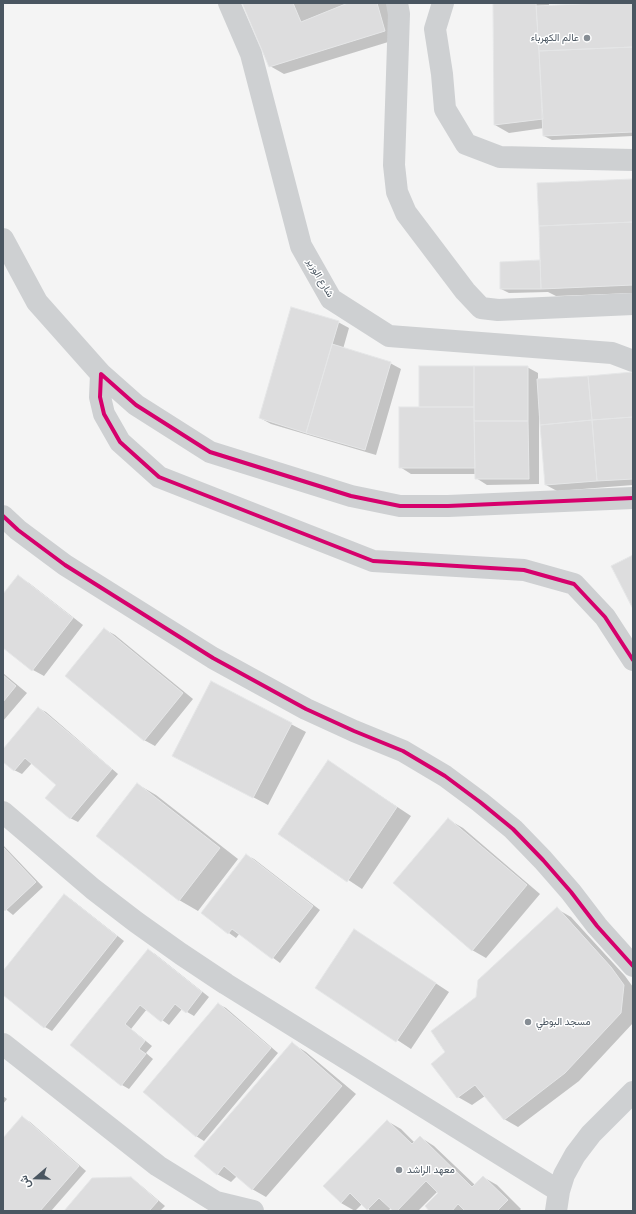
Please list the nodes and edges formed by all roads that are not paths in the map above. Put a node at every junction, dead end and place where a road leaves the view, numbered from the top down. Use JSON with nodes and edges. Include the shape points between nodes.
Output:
{"nodes":[{"id":1,"x":229,"y":3,"type":"edge"},
{"id":2,"x":397,"y":3,"type":"edge"},
{"id":3,"x":428,"y":3,"type":"edge"},
{"id":4,"x":443,"y":3,"type":"edge"},
{"id":5,"x":435,"y":30,"type":"junction"},
{"id":6,"x":633,"y":160,"type":"edge"},
{"id":7,"x":3,"y":239,"type":"edge"},
{"id":8,"x":633,"y":304,"type":"edge"},
{"id":9,"x":633,"y":361,"type":"edge"},
{"id":10,"x":101,"y":374,"type":"junction"},
{"id":11,"x":633,"y":498,"type":"edge"},
{"id":12,"x":3,"y":516,"type":"edge"},
{"id":13,"x":633,"y":660,"type":"edge"},
{"id":14,"x":3,"y":812,"type":"edge"},
{"id":15,"x":633,"y":966,"type":"edge"},
{"id":16,"x":3,"y":1044,"type":"edge"},
{"id":17,"x":633,"y":1092,"type":"edge"},
{"id":18,"x":558,"y":1201,"type":"edge"},
{"id":19,"x":253,"y":1211,"type":"edge"}],
"edges":[{"from":1,"to":9,"type":"street","name":"شارع الوزير","via":[[251,54],[301,246],[331,299],[389,336],[612,353]]},
{"from":2,"to":8,"type":"street","via":[[394,165],[397,192],[406,213],[465,291],[481,308],[498,310]]},
{"from":3,"to":5,"type":"street"},
{"from":4,"to":5,"type":"street"},
{"from":5,"to":6,"type":"street","via":[[445,109],[466,144],[500,157]]},
{"from":7,"to":10,"type":"street","via":[[37,302]]},
{"from":10,"to":11,"type":"street","via":[[136,405],[210,452],[351,496],[400,506]]},
{"from":10,"to":13,"type":"street","via":[[100,397],[104,414],[120,442],[159,477],[373,561],[524,570],[574,584],[606,618]]},
{"from":12,"to":15,"type":"street","via":[[65,565],[213,658],[306,709],[403,751],[446,776],[502,820],[543,860]]},
{"from":14,"to":18,"type":"street","via":[[93,889],[181,954]]},
{"from":16,"to":19,"type":"street","via":[[158,1166],[216,1202]]},
{"from":17,"to":18,"type":"street","via":[[591,1134],[575,1155],[564,1175]]}]}
